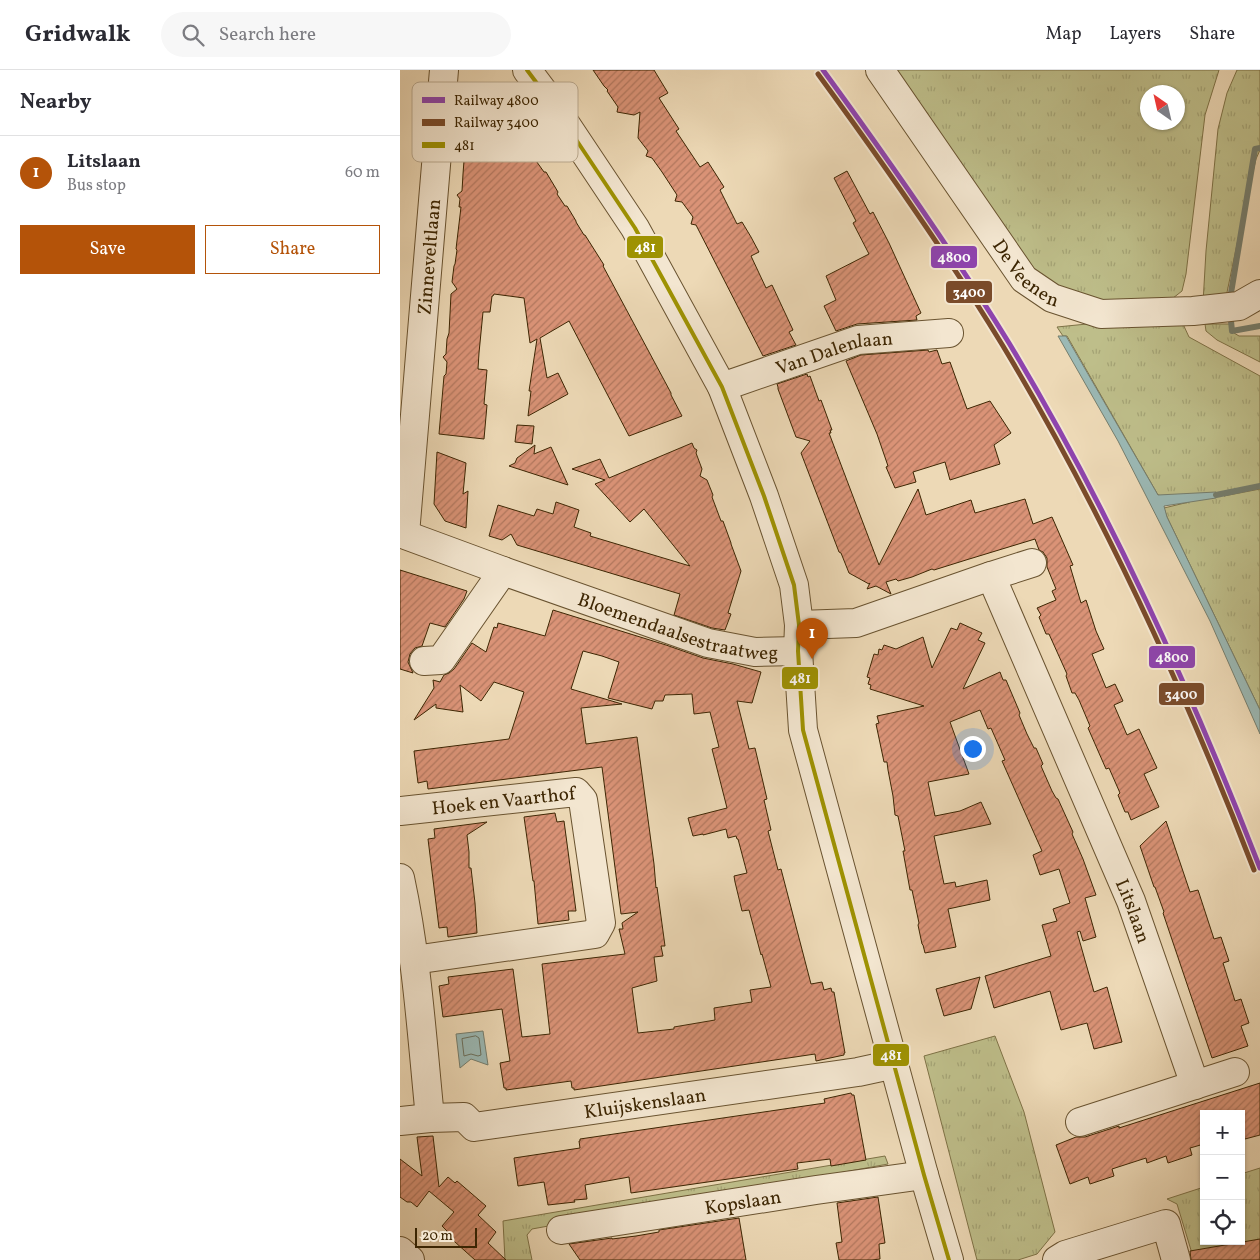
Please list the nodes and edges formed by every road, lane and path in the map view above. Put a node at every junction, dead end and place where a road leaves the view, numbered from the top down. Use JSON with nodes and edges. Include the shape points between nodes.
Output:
{"nodes":[{"id":1,"x":527,"y":70,"type":"edge"},
{"id":2,"x":880,"y":70,"type":"edge"},
{"id":3,"x":536,"y":82,"type":"edge"},
{"id":4,"x":578,"y":142,"type":"edge"},
{"id":5,"x":436,"y":162,"type":"edge"},
{"id":6,"x":1260,"y":294,"type":"edge"},
{"id":7,"x":950,"y":333,"type":"dead end"},
{"id":8,"x":722,"y":387,"type":"junction"},
{"id":9,"x":402,"y":534,"type":"edge"},
{"id":10,"x":1032,"y":563,"type":"dead end"},
{"id":11,"x":503,"y":572,"type":"junction"},
{"id":12,"x":991,"y":576,"type":"junction"},
{"id":13,"x":798,"y":638,"type":"junction"},
{"id":14,"x":424,"y":661,"type":"dead end"},
{"id":15,"x":400,"y":811,"type":"edge"},
{"id":16,"x":400,"y":878,"type":"edge"},
{"id":17,"x":414,"y":960,"type":"junction"},
{"id":18,"x":895,"y":1064,"type":"junction"},
{"id":19,"x":1236,"y":1072,"type":"dead end"},
{"id":20,"x":1195,"y":1085,"type":"junction"},
{"id":21,"x":430,"y":1118,"type":"junction"},
{"id":22,"x":400,"y":1121,"type":"edge"},
{"id":23,"x":1080,"y":1122,"type":"dead end"},
{"id":24,"x":924,"y":1174,"type":"junction"},
{"id":25,"x":561,"y":1230,"type":"dead end"},
{"id":26,"x":400,"y":1251,"type":"edge"},
{"id":27,"x":410,"y":1260,"type":"edge"},
{"id":28,"x":949,"y":1260,"type":"edge"},
{"id":29,"x":1057,"y":1260,"type":"edge"},
{"id":30,"x":1176,"y":1260,"type":"edge"}],
"edges":[{"from":1,"to":3,"type":"street"},
{"from":2,"to":6,"type":"street","name":"De Veenen","via":[[1024,279],[1052,298],[1101,314],[1239,306]]},
{"from":4,"to":8,"type":"street","via":[[636,228]]},
{"from":5,"to":9,"type":"street","name":"Zinneveltlaan"},
{"from":7,"to":8,"type":"street","name":"Van Dalenlaan","via":[[858,340]]},
{"from":8,"to":13,"type":"street","via":[[794,585]]},
{"from":9,"to":11,"type":"street","name":"Bloemendaalsestraatweg"},
{"from":10,"to":12,"type":"street"},
{"from":11,"to":13,"type":"street","name":"Bloemendaalsestraatweg","via":[[708,643],[755,652]]},
{"from":11,"to":14,"type":"street","via":[[442,660]]},
{"from":12,"to":13,"type":"street","via":[[856,623]]},
{"from":12,"to":20,"type":"street","name":"Litslaan","via":[[1131,901]]},
{"from":13,"to":18,"type":"street","name":"Bloemendaalsestraatweg","via":[[804,730]]},
{"from":15,"to":17,"type":"street","name":"Hoek en Vaarthof","via":[[576,792],[583,800],[601,923],[595,934]]},
{"from":16,"to":17,"type":"street"},
{"from":17,"to":21,"type":"street"},
{"from":18,"to":21,"type":"street","name":"Kluijskenslaan","via":[[474,1127],[464,1117]]},
{"from":18,"to":24,"type":"street","name":"Bloemendaalsestraatweg"},
{"from":19,"to":20,"type":"street"},
{"from":20,"to":23,"type":"street"},
{"from":21,"to":22,"type":"street","name":"Kluijskenslaan"},
{"from":24,"to":25,"type":"street","name":"Kopslaan"},
{"from":24,"to":28,"type":"street","name":"Bloemendaalsestraatweg"},
{"from":26,"to":27,"type":"street"},
{"from":29,"to":30,"type":"street","via":[[1166,1224]]}]}
